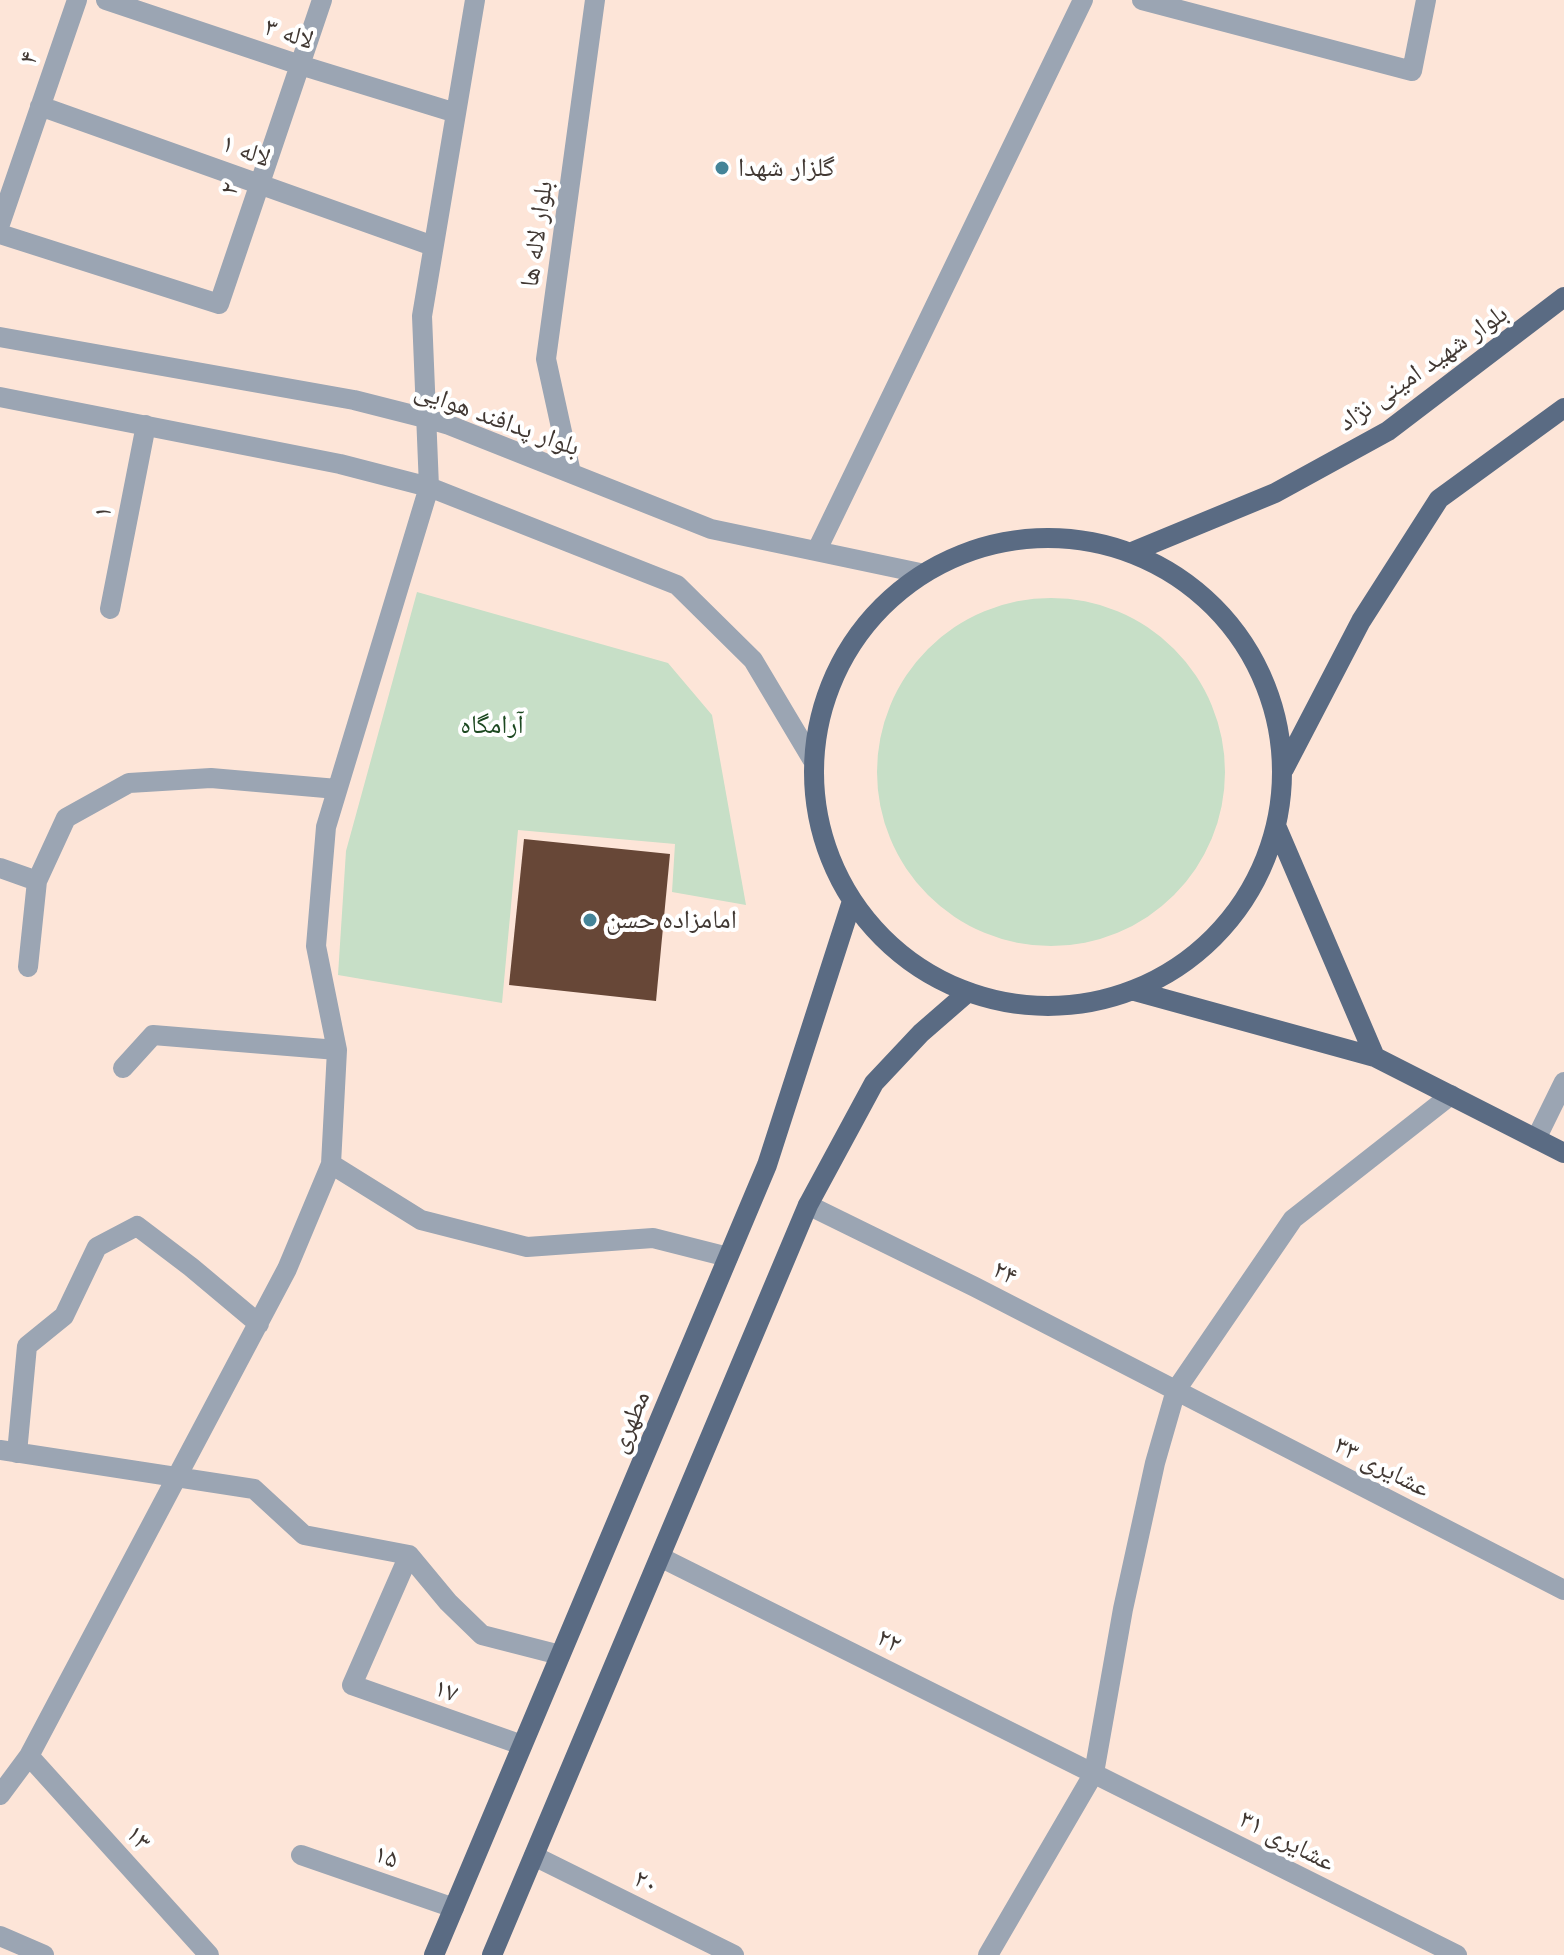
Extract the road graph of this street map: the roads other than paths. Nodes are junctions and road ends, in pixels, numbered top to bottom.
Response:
1 (77, 0) edge
2 (106, 0) edge
3 (322, 0) edge
4 (475, 0) edge
5 (595, 0) edge
6 (1083, 0) edge
7 (1142, 0) edge
8 (1426, 0) edge
9 (300, 65) junction
10 (40, 106) junction
11 (456, 113) junction
12 (260, 183) junction
13 (0, 224) edge
14 (0, 234) edge
15 (433, 246) junction
16 (1564, 297) edge
17 (0, 337) edge
18 (0, 397) edge
19 (1564, 408) edge
20 (425, 418) junction
21 (146, 425) junction
22 (571, 473) junction
23 (429, 487) junction
24 (817, 550) junction
25 (1132, 552) junction
26 (920, 573) junction
27 (110, 609) dead end
28 (812, 759) junction
29 (1284, 769) junction
30 (337, 789) junction
31 (1277, 828) junction
32 (0, 868) edge
33 (37, 881) junction
34 (852, 901) junction
35 (28, 967) dead end
36 (1135, 991) junction
37 (967, 993) junction
38 (337, 1050) junction
39 (1375, 1057) junction
40 (123, 1068) dead end
41 (1564, 1082) edge
42 (1451, 1095) junction
43 (1536, 1139) junction
44 (1564, 1153) edge
45 (331, 1164) junction
46 (808, 1205) junction
47 (728, 1257) junction
48 (259, 1324) junction
49 (1176, 1390) junction
50 (8, 1451) edge
51 (177, 1478) junction
52 (409, 1555) junction
53 (660, 1557) junction
54 (1564, 1590) edge
55 (560, 1655) junction
56 (522, 1745) junction
57 (29, 1756) junction
58 (1094, 1773) junction
59 (0, 1795) edge
60 (301, 1855) dead end
61 (534, 1856) junction
62 (454, 1908) junction
63 (0, 1936) edge
64 (44, 1955) edge
65 (209, 1955) edge
66 (434, 1955) edge
67 (492, 1955) edge
68 (734, 1955) edge
69 (988, 1955) edge
70 (1457, 1955) edge

1 - 10 street, ۴
2 - 9 street, لاله ۳
3 - 9 street, ۲
4 - 11 street
5 - 22 street, بلوار لاله ها
6 - 24 street
7 - 8 street
9 - 11 street, لاله ۳
9 - 12 street, ۲
10 - 12 street, لاله ۱
10 - 13 street, ۴
11 - 15 street
12 - 14 street, ۲
12 - 15 street, لاله ۱
15 - 20 street
16 - 25 main road, بلوار شهید امینی نژاد
17 - 20 street, بلوار پدافند هوایی
18 - 21 street
19 - 29 main road
20 - 22 street, بلوار پدافند هوایی
20 - 23 street
21 - 23 street
21 - 27 street, ۱
22 - 24 street, بلوار پدافند هوایی
23 - 28 street
23 - 30 street
24 - 26 street, بلوار پدافند هوایی
25 - 26 main road
25 - 29 main road
26 - 28 main road
28 - 34 main road
29 - 31 main road
30 - 33 street
30 - 38 street
31 - 36 main road
31 - 39 main road
32 - 33 street
33 - 35 street
34 - 37 main road
34 - 47 main road, مطهری
36 - 37 main road
36 - 39 main road
37 - 46 main road
38 - 40 street
38 - 45 street
39 - 42 main road
41 - 43 street
42 - 43 main road
42 - 49 street
43 - 44 main road
45 - 47 street
45 - 48 street
46 - 49 street, ۲۴
46 - 53 main road
47 - 55 main road, مطهری
48 - 50 street
48 - 51 street
49 - 54 street, عشایری ۳۳
49 - 58 street
50 - 51 street
51 - 52 street
51 - 57 street
52 - 55 street
52 - 56 street, ۱۷
53 - 58 street, ۲۲
53 - 61 main road
55 - 56 main road, مطهری
56 - 62 main road, مطهری
57 - 59 street
57 - 65 street, ۱۳
58 - 69 street
58 - 70 street, عشایری ۳۱
60 - 62 street, ۱۵
61 - 67 main road
61 - 68 street, ۲۰
62 - 66 main road, مطهری
63 - 64 street

